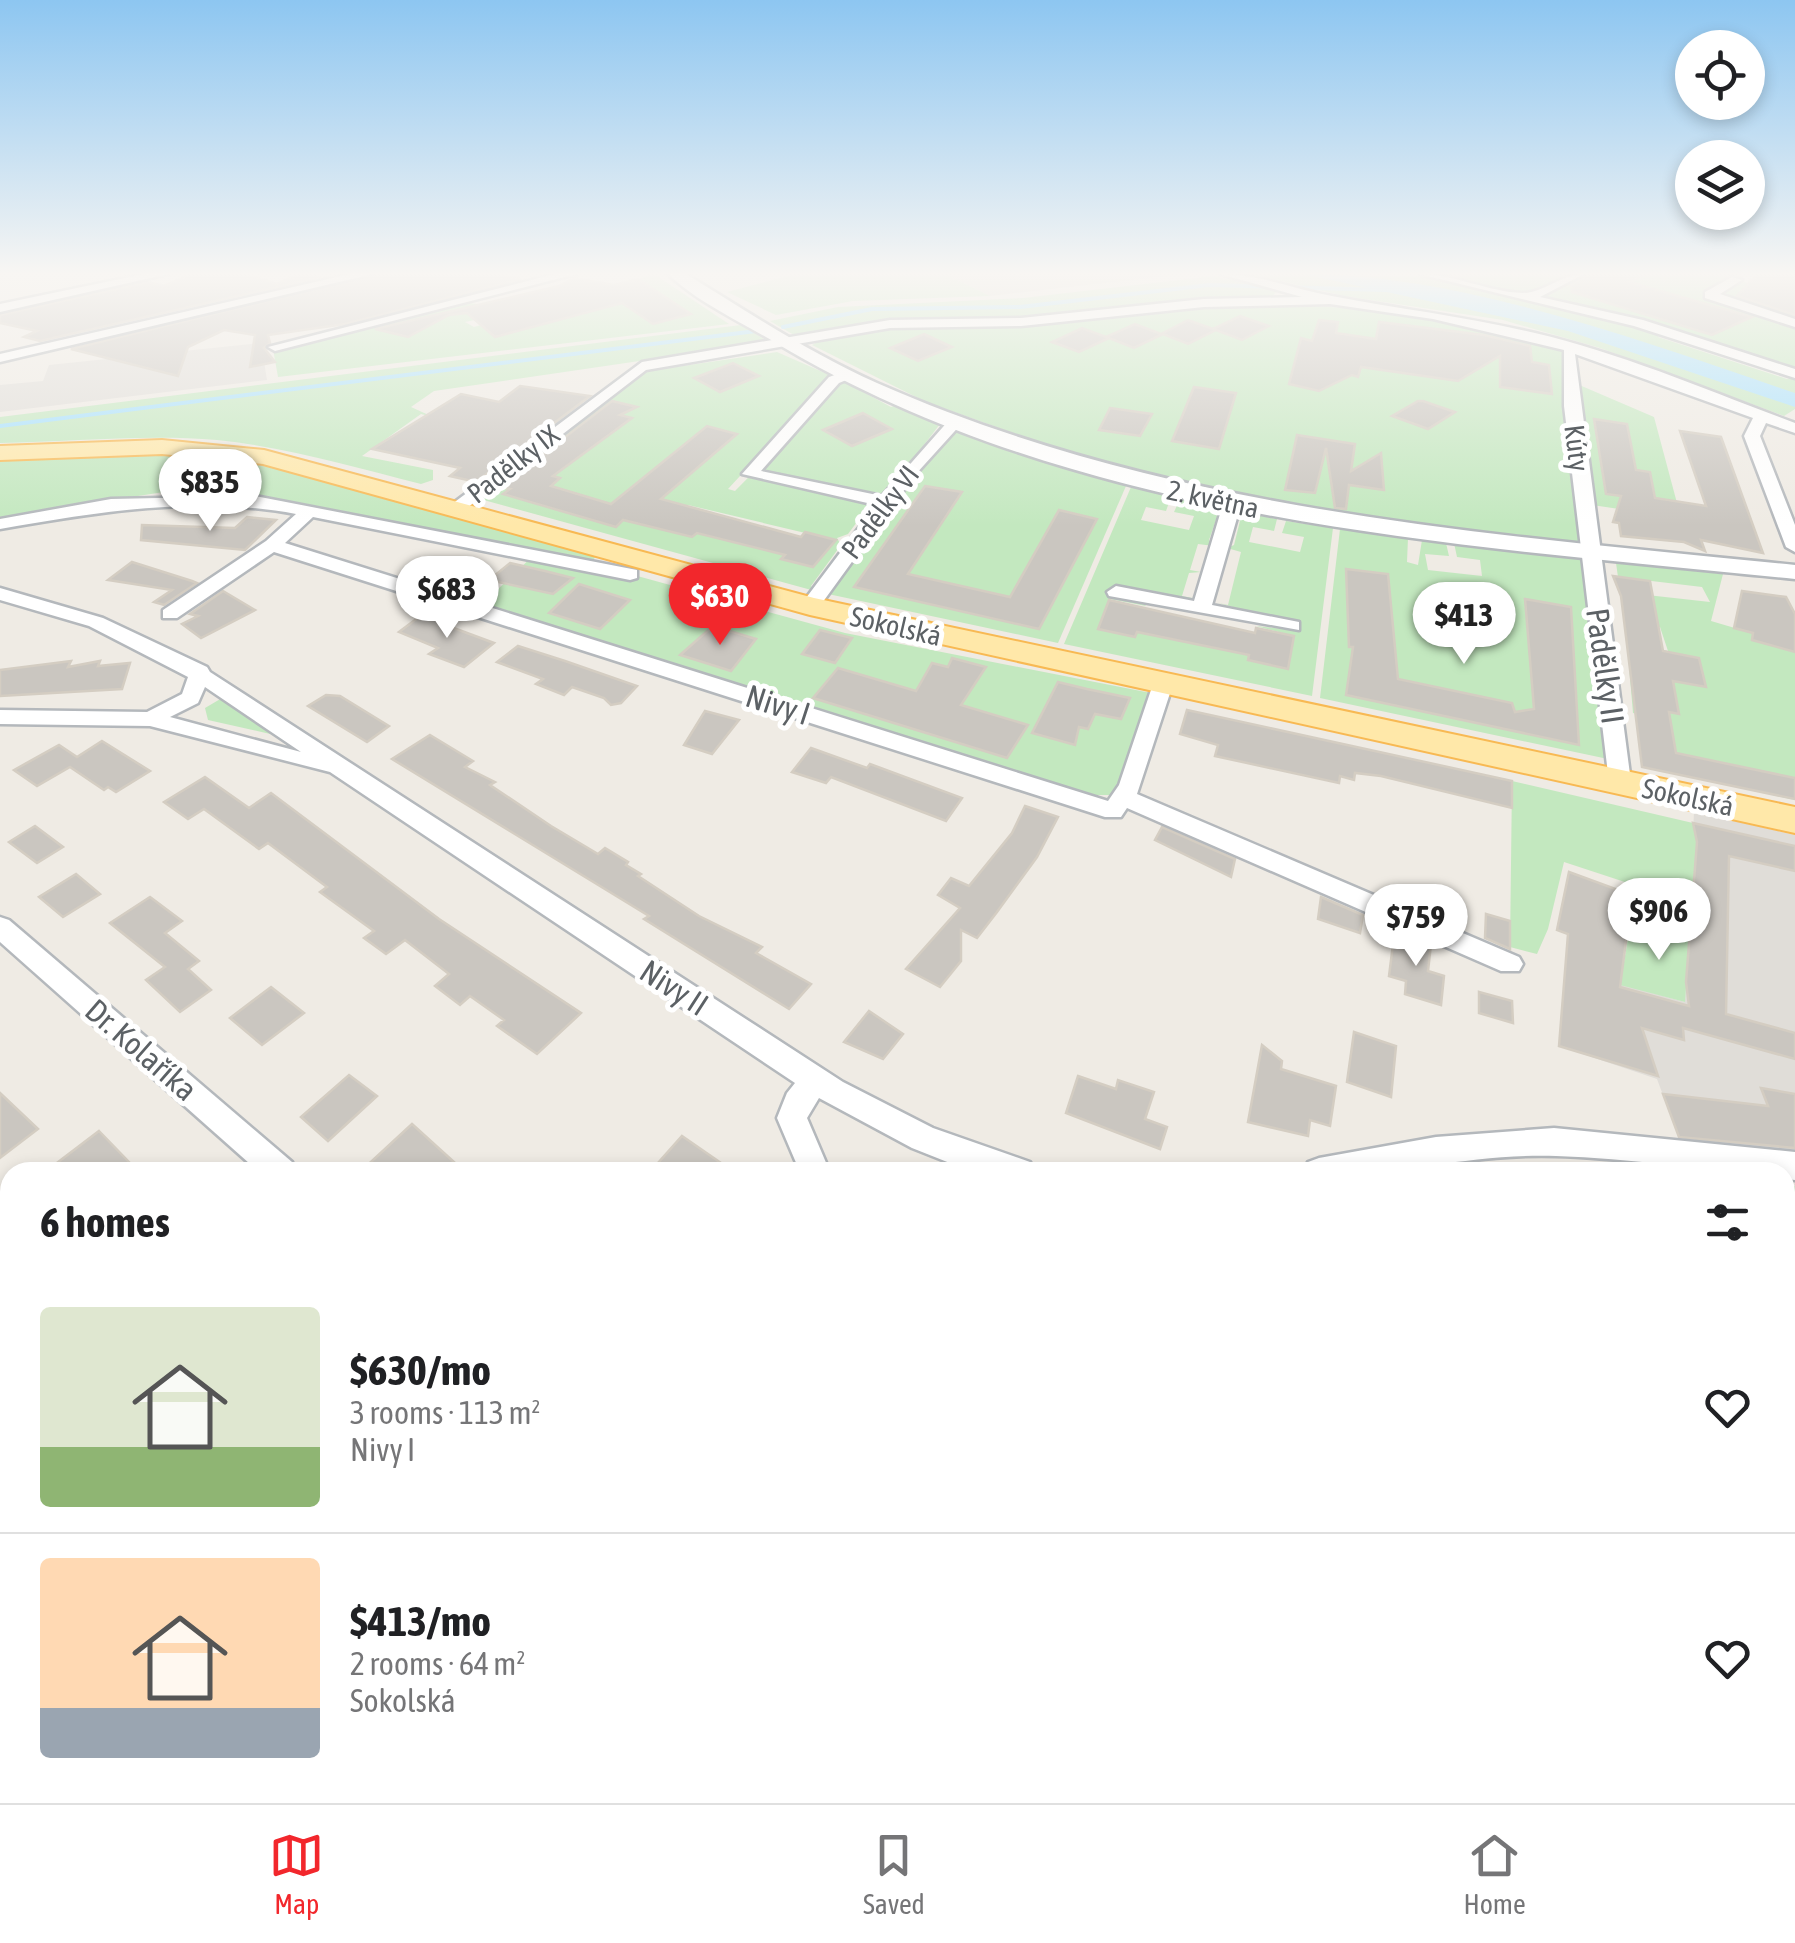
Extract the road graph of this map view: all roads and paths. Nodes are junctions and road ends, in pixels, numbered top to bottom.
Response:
1 (690, 358) edge
2 (817, 358) edge
3 (1568, 358) edge
4 (1600, 358) edge
5 (1746, 358) edge
6 (846, 374) junction
7 (1795, 374) edge
8 (1765, 417) junction
9 (955, 422) junction
10 (1795, 428) edge
11 (0, 454) edge
12 (886, 502) junction
13 (1232, 504) junction
14 (457, 507) junction
15 (310, 511) junction
16 (0, 524) edge
17 (272, 545) junction
18 (1795, 547) edge
19 (1590, 550) junction
20 (1795, 572) edge
21 (630, 574) dead end
22 (1116, 592) dead end
23 (0, 594) edge
24 (810, 606) junction
25 (1202, 608) junction
26 (170, 614) dead end
27 (1292, 626) dead end
28 (200, 671) junction
29 (1163, 684) junction
30 (0, 717) edge
31 (150, 719) junction
32 (344, 772) junction
33 (1620, 782) junction
34 (1118, 804) junction
35 (1795, 820) edge
36 (0, 927) edge
37 (1510, 964) dead end
38 (815, 1082) junction
39 (270, 1162) edge
40 (811, 1162) edge
41 (987, 1162) edge
42 (1375, 1162) edge
43 (1755, 1162) edge

1 - 14 street, Padělky IX
2 - 6 street, 2. května
3 - 19 street, Kúty
4 - 8 street
5 - 7 street
6 - 9 street, 2. května
6 - 12 street
8 - 10 street
8 - 18 street
9 - 12 street, Padělky VI
9 - 13 street, 2. května
11 - 14 main road, Sokolská
12 - 24 street, Padělky VI
13 - 19 street, 2. května
13 - 25 street
14 - 24 main road, Sokolská
15 - 16 street
15 - 17 street
15 - 21 street
17 - 26 street
17 - 34 street, Nivy I
19 - 20 street, 2. května
19 - 33 street, Padělky II
22 - 25 street
23 - 28 street, Nivy II
24 - 29 main road, Sokolská
25 - 27 street
28 - 31 street
28 - 32 street, Nivy II
29 - 33 main road, Sokolská
29 - 34 street
30 - 31 street, Nivy II
31 - 32 street, Nivy II
32 - 38 street, Nivy II
33 - 35 main road, Sokolská
34 - 37 street, Nivy I
36 - 39 street, Dr. Kolaříka
38 - 40 street
38 - 41 street, Nivy II
42 - 43 street

